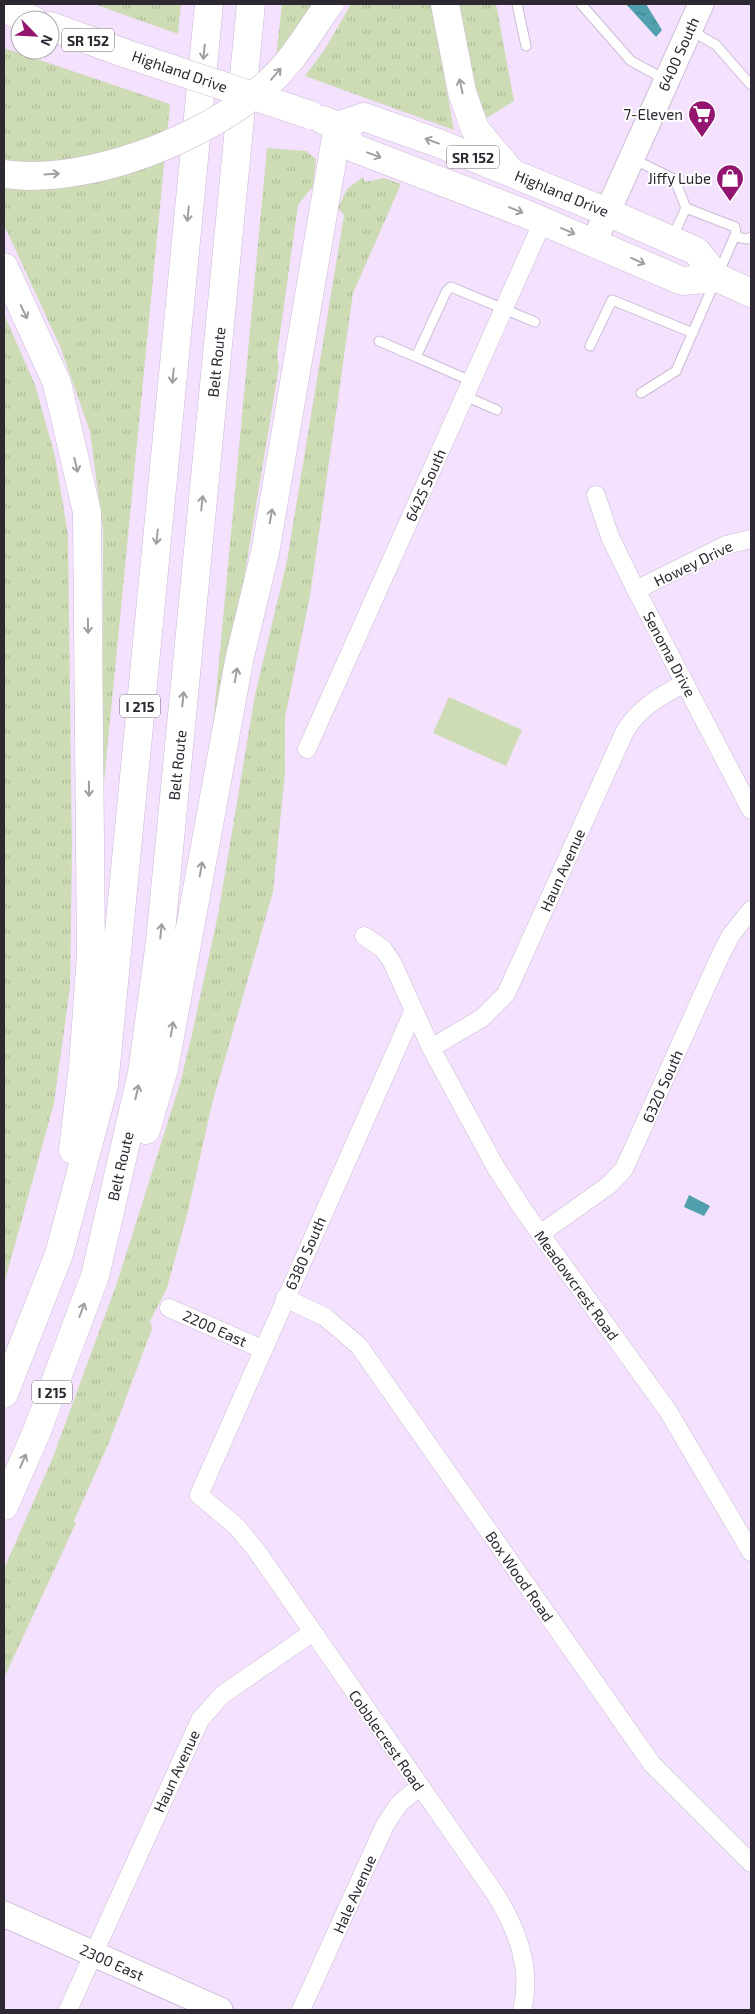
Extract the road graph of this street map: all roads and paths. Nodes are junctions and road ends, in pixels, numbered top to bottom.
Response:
1 (209, 4) edge
2 (251, 4) edge
3 (329, 4) edge
4 (445, 4) edge
5 (517, 4) edge
6 (581, 4) edge
7 (700, 4) edge
8 (689, 29) junction
9 (60, 30) edge
10 (526, 46) dead end
11 (666, 80) junction
12 (751, 85) edge
13 (338, 126) junction
14 (631, 158) junction
15 (511, 172) junction
16 (4, 174) edge
17 (686, 208) junction
18 (607, 212) junction
19 (543, 221) junction
20 (735, 237) junction
21 (751, 237) edge
22 (671, 240) junction
23 (594, 242) junction
24 (4, 267) edge
25 (718, 278) junction
26 (751, 293) edge
27 (504, 309) junction
28 (536, 322) dead end
29 (693, 333) junction
30 (379, 341) dead end
31 (590, 346) dead end
32 (416, 357) junction
33 (468, 389) junction
34 (641, 393) dead end
35 (497, 410) dead end
36 (596, 495) dead end
37 (751, 539) edge
38 (636, 590) junction
39 (685, 683) junction
40 (307, 749) dead end
41 (751, 810) edge
42 (751, 910) edge
43 (364, 936) dead end
44 (413, 1012) junction
45 (430, 1048) junction
46 (540, 1234) junction
47 (59, 1254) junction
48 (95, 1276) junction
49 (285, 1298) junction
50 (168, 1308) dead end
51 (262, 1349) junction
52 (4, 1394) edge
53 (199, 1495) joint
54 (4, 1506) edge
55 (751, 1552) edge
56 (312, 1632) junction
57 (419, 1787) junction
58 (751, 1863) edge
59 (4, 1914) edge
60 (93, 1953) junction
61 (68, 2010) edge
62 (220, 2010) edge
63 (301, 2010) edge
64 (522, 2010) edge

1 -> 47 main road, I 215
48 -> 2 main road, Belt Route / I 215
16 -> 3 main road, bridge
15 -> 4 main road
5 - 10 lane
6 - 11 lane
7 - 8 street, 6400 South
8 - 11 street, 6400 South
8 - 12 lane
9 - 13 main road, Highland Drive / SR 152, bridge
11 - 14 street, 6400 South
15 -> 13 main road, Highland Drive / SR 152
13 -> 19 main road, Highland Drive / SR 152
48 -> 13 main road
14 - 17 lane
14 - 18 street, 6400 South
15 - 18 main road, Highland Drive / SR 152
17 - 20 lane
17 - 22 lane
18 - 22 main road, Highland Drive / SR 152
18 - 23 street, 6400 South
19 -> 23 main road, Highland Drive / SR 152
19 - 27 street, 6425 South
20 - 21 lane
20 - 25 lane
22 - 25 main road, Highland Drive / SR 152
23 -> 25 main road, Highland Drive / SR 152
24 -> 47 main road
25 - 26 main road, Highland Drive / SR 152
25 - 29 lane
27 - 28 lane
27 - 32 lane
27 - 33 street, 6425 South
29 - 31 lane
29 - 34 lane
30 - 32 lane
32 - 33 lane
33 - 35 lane
33 - 40 street, 6425 South
36 - 38 street, Senoma Drive
37 - 38 street, Howey Drive
38 - 39 street, Senoma Drive
39 - 41 street, Senoma Drive
39 - 45 street, Haun Avenue
42 - 46 street, 6320 South
43 - 44 street, Meadowcrest Road
44 - 45 street, Meadowcrest Road
44 - 49 street, 6380 South
45 - 46 street, Meadowcrest Road
46 - 55 street, Meadowcrest Road
47 - 52 main road, I 215
54 -> 48 main road, Belt Route / I 215
49 - 51 street, 6380 South
49 - 58 street, Box Wood Road
50 - 51 street, 2200 East
51 - 53 street, 6380 South
53 - 56 street, Cobblecrest Road
56 - 57 street, Cobblecrest Road
56 - 60 street, Haun Avenue
57 - 63 street, Hale Avenue
57 - 64 street, Cobblecrest Road
59 - 60 street, 2300 East
60 - 61 street, Haun Avenue
60 - 62 street, 2300 East

